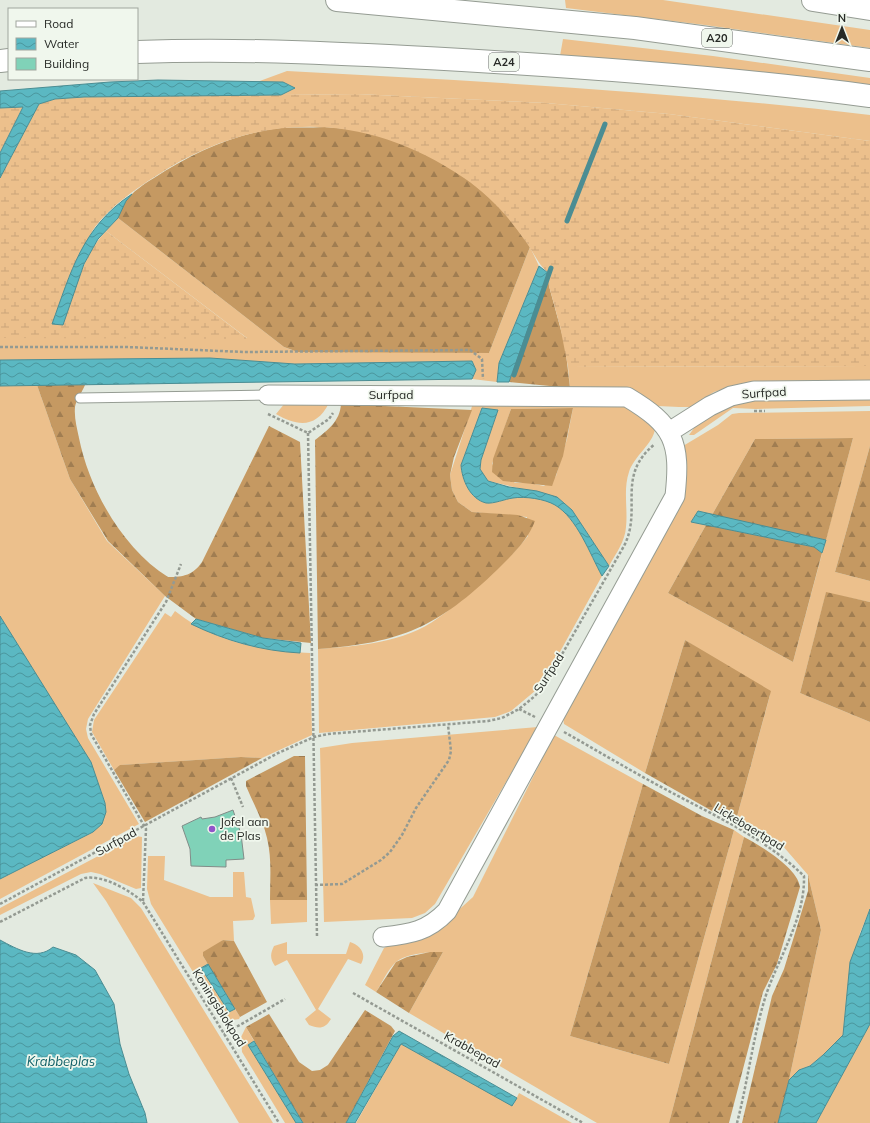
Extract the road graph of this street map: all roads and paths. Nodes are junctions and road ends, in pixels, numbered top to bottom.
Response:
1 (337, 0) edge
2 (813, 0) edge
3 (870, 9) edge
4 (138, 52) edge
5 (870, 60) edge
6 (870, 96) edge
7 (0, 347) edge
8 (870, 390) edge
9 (342, 395) junction
10 (483, 396) junction
11 (80, 398) dead end
12 (268, 404) junction
13 (767, 410) dead end
14 (751, 411) dead end
15 (669, 432) junction
16 (308, 433) junction
17 (632, 534) dead end
18 (627, 539) junction
19 (181, 564) dead end
20 (519, 709) junction
21 (551, 724) junction
22 (448, 725) junction
23 (314, 737) junction
24 (231, 778) junction
25 (243, 807) dead end
26 (144, 826) junction
27 (316, 885) junction
28 (143, 902) junction
29 (0, 904) edge
30 (0, 922) edge
31 (317, 937) dead end
32 (383, 937) dead end
33 (353, 993) dead end
34 (285, 999) dead end
35 (224, 1034) junction
36 (279, 1123) edge
37 (583, 1123) edge
38 (737, 1123) edge

1 - 5 highway, A20
2 - 3 highway
4 - 6 highway, A24
7 - 10 path
8 - 15 street, Surfpad
9 - 10 street, Surfpad
9 - 12 street, Surfpad
9 - 16 path
10 - 15 street, Surfpad
11 - 12 lane
12 - 16 path
13 - 14 path
15 - 18 path, Surfpad
15 - 21 street, Surfpad
16 - 23 path
17 - 18 path
18 - 20 path, Surfpad
19 - 26 path
20 - 21 path, Lickebaertpad
20 - 22 path, Surfpad
21 - 32 street, Surfpad
21 - 38 path, Lickebaertpad
22 - 23 path, Surfpad
22 - 27 path
23 - 24 path, Surfpad
23 - 27 path
24 - 25 path
24 - 26 path, Surfpad
26 - 28 path
26 - 29 path, Surfpad
27 - 31 path
28 - 30 path, Koningsblokpad
28 - 35 path, Koningsblokpad
33 - 37 path, Krabbepad
34 - 35 path
35 - 36 path, Koningsblokpad

